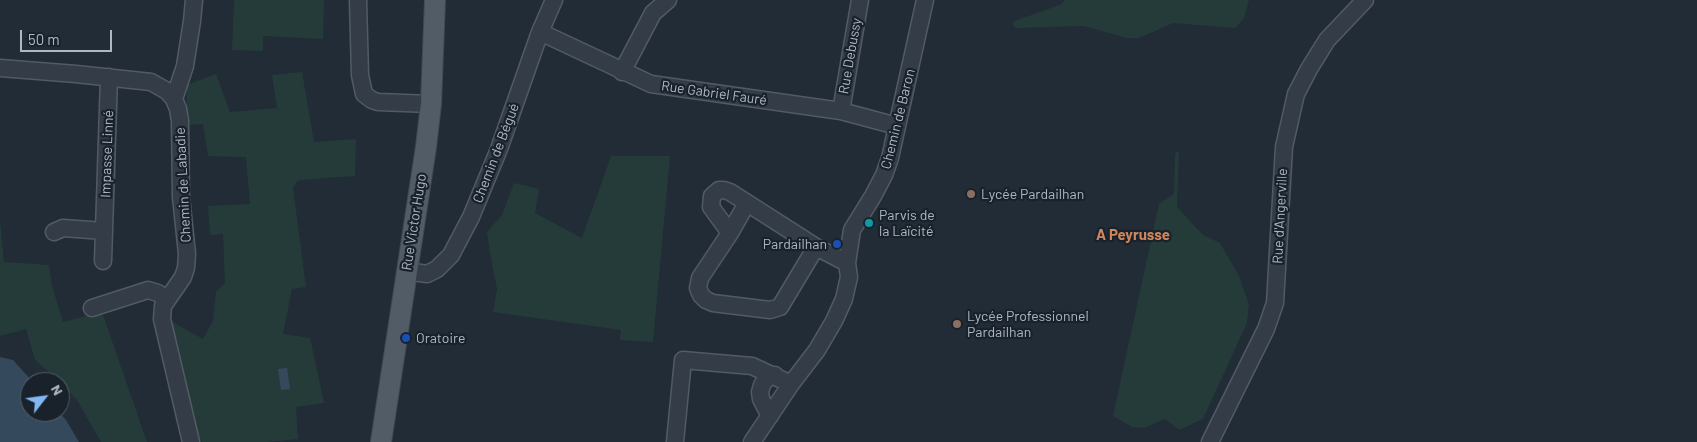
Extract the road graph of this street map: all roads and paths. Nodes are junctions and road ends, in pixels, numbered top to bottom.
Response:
1 (194, 0) edge
2 (358, 0) edge
3 (435, 0) edge
4 (554, 0) edge
5 (668, 0) edge
6 (860, 0) edge
7 (926, 0) edge
8 (1365, 0) edge
9 (540, 32) junction
10 (0, 68) edge
11 (622, 72) junction
12 (109, 77) junction
13 (174, 99) junction
14 (431, 104) junction
15 (841, 111) junction
16 (897, 126) junction
17 (747, 203) junction
18 (104, 231) junction
19 (54, 232) dead end
20 (730, 233) junction
21 (816, 247) junction
22 (103, 260) dead end
23 (847, 263) junction
24 (406, 271) junction
25 (167, 300) junction
26 (92, 308) dead end
27 (775, 375) junction
28 (791, 384) junction
29 (770, 416) junction
30 (191, 442) edge
31 (381, 442) edge
32 (675, 442) edge
33 (752, 442) edge
34 (1210, 442) edge

1 - 13 street
2 - 14 street
3 - 14 main road, Rue Victor Hugo
4 - 9 street, Chemin de Bégué
5 - 11 street
6 - 15 street, Rue Debussy
7 - 16 street, Chemin de Baron
8 - 34 street, Rue d'Angerville
9 - 11 street, Rue Gabriel Fauré
9 - 24 street, Chemin de Bégué
10 - 12 street
11 - 15 street, Rue Gabriel Fauré
12 - 13 street
12 - 18 street, Impasse Linné
13 - 25 street, Chemin de Labadie
14 - 24 main road, Rue Victor Hugo
15 - 16 street, Rue Gabriel Fauré
16 - 23 street, Chemin de Baron
17 - 20 street
17 - 20 street
17 - 21 street
18 - 19 street
18 - 22 street, Impasse Linné
20 - 21 street
21 - 23 street
23 - 28 street, Chemin de Baron
24 - 31 main road, Rue Victor Hugo
25 - 26 street
25 - 30 street, Chemin de Labadie
27 - 28 street
27 - 29 street
27 - 32 street
28 - 29 street, Chemin de Baron
29 - 33 street, Chemin de Baron

